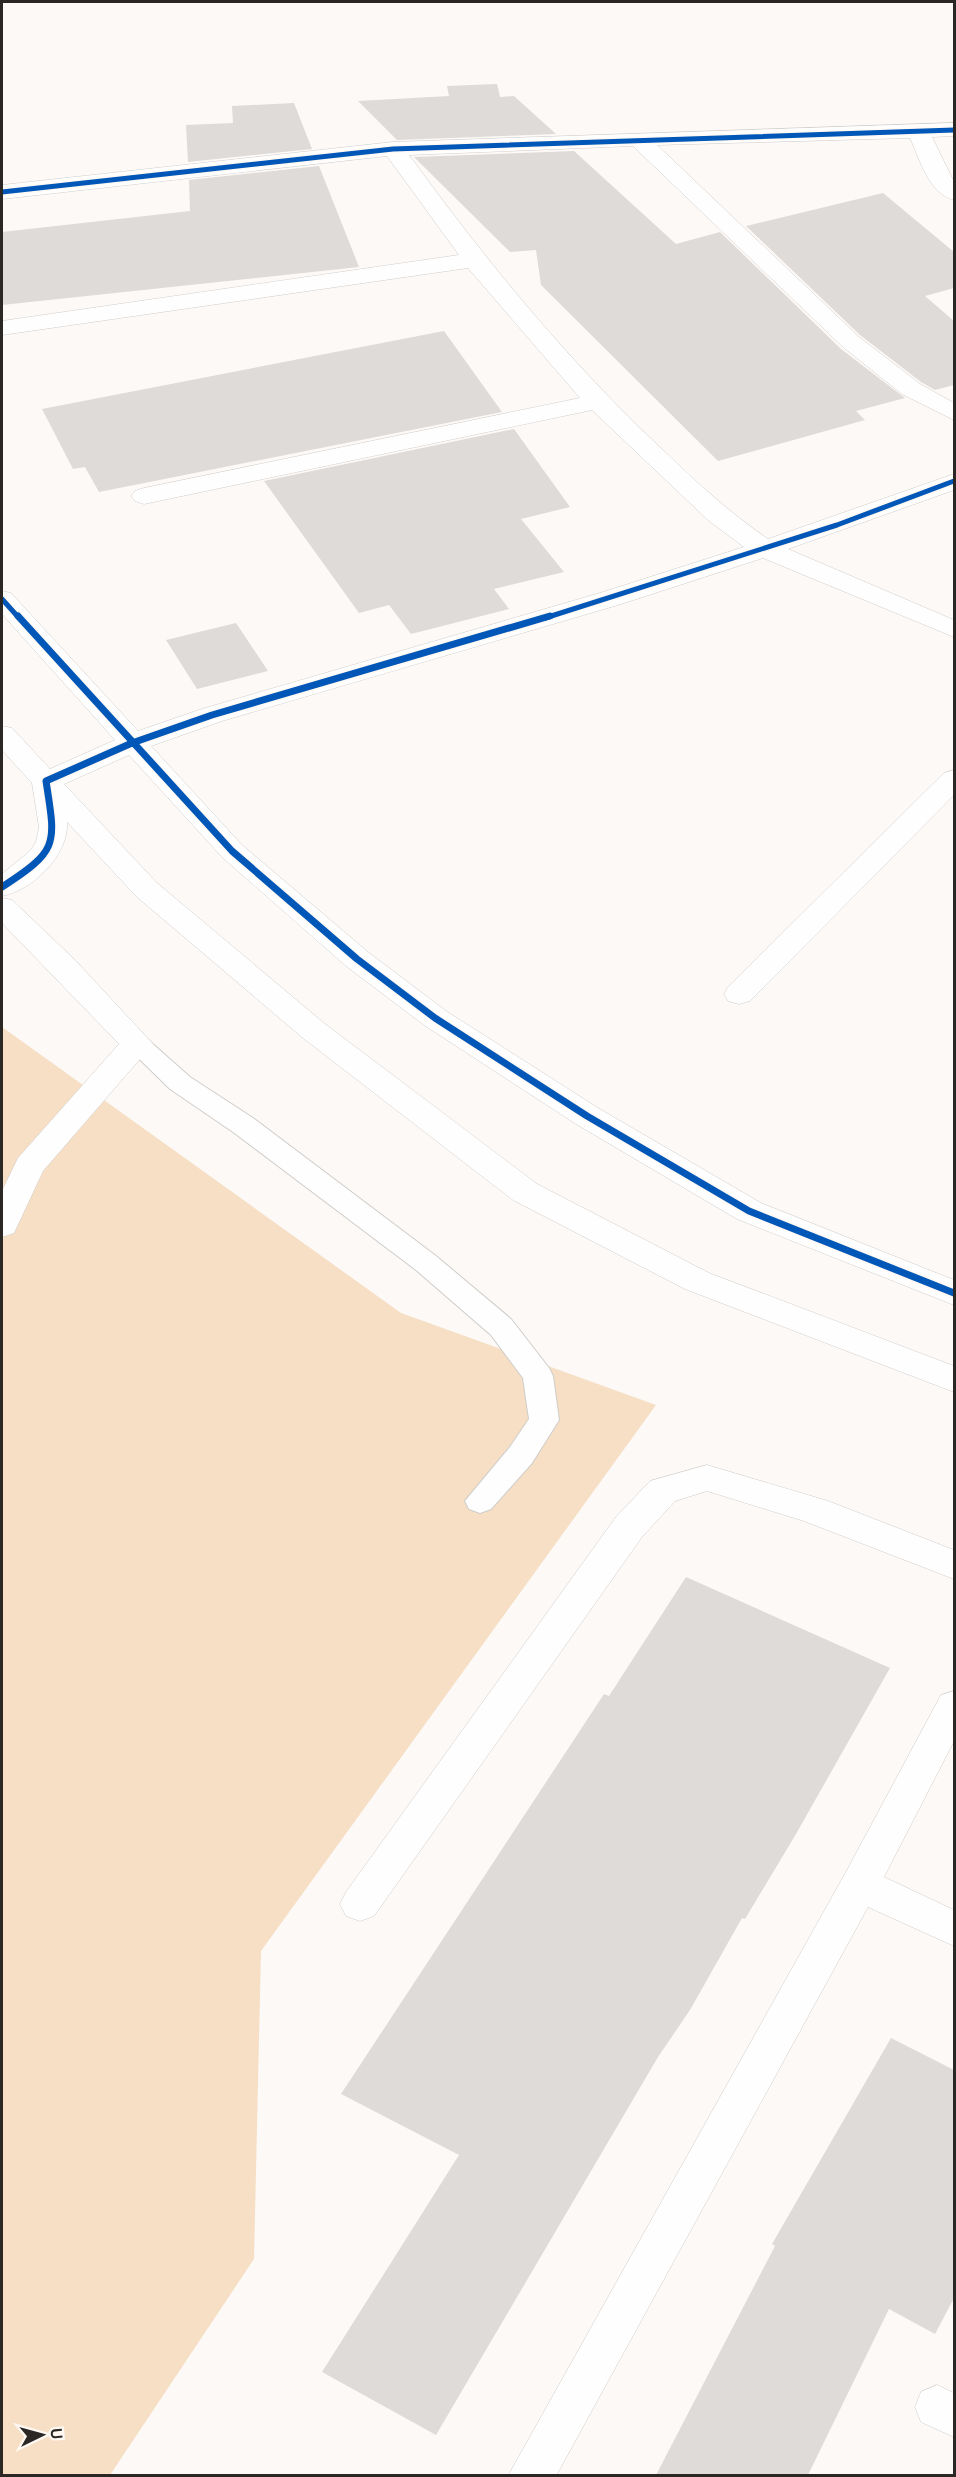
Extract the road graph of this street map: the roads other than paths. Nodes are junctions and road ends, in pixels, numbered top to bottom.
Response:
1 (954, 130) edge
2 (919, 133) junction
3 (639, 140) junction
4 (393, 149) junction
5 (2, 192) edge
6 (954, 193) edge
7 (474, 260) junction
8 (2, 328) edge
9 (597, 402) junction
10 (954, 413) edge
11 (954, 481) edge
12 (144, 496) dead end
13 (765, 549) junction
14 (2, 599) edge
15 (954, 629) edge
16 (2, 734) edge
17 (132, 743) junction
18 (954, 779) edge
19 (46, 782) junction
20 (2, 887) edge
21 (2, 907) edge
22 (739, 994) dead end
23 (137, 1044) junction
24 (2, 1225) edge
25 (954, 1293) edge
26 (954, 1379) edge
27 (480, 1501) dead end
28 (954, 1565) edge
29 (954, 1706) edge
30 (860, 1884) junction
31 (360, 1904) dead end
32 (954, 1929) edge
33 (531, 2475) edge

1 - 2 street
2 - 3 street
2 - 6 street
3 - 4 street
3 - 10 street
4 - 5 street
4 - 7 street
7 - 8 street
7 - 9 street
9 - 12 street
9 - 13 street
11 - 13 street
13 - 15 street
13 - 17 street
14 - 17 street
16 - 19 street
17 - 19 street
17 - 25 street
18 - 22 street
19 - 20 street
19 - 26 street
21 - 23 street
23 - 24 street
23 - 27 lane
28 - 31 street
29 - 30 street
30 - 32 street
30 - 33 street

